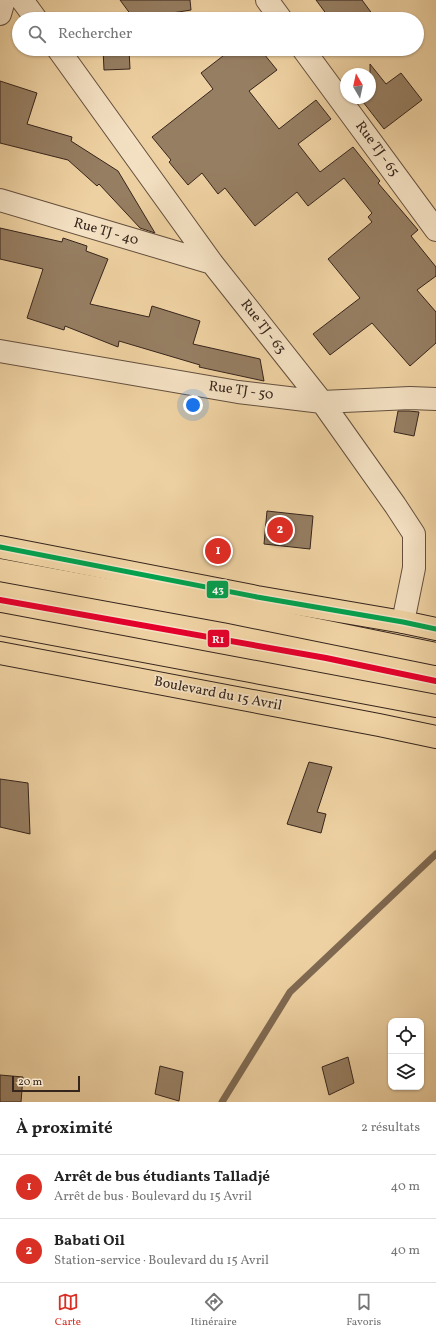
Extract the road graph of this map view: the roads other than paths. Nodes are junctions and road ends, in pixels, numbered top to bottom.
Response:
1 (4, 0) edge
2 (22, 0) edge
3 (267, 0) edge
4 (31, 12) edge
5 (276, 12) edge
6 (0, 14) edge
7 (63, 56) edge
8 (308, 56) edge
9 (0, 200) edge
10 (436, 230) edge
11 (212, 263) junction
12 (0, 351) edge
13 (436, 399) edge
14 (322, 402) junction
15 (0, 547) edge
16 (0, 570) edge
17 (403, 622) junction
18 (0, 624) edge
19 (436, 629) edge
20 (0, 653) edge
21 (436, 654) edge
22 (436, 706) edge
23 (436, 737) edge

1 - 6 street
2 - 4 street
3 - 5 street
7 - 11 street, Rue TJ - 63
8 - 10 street, Rue TJ - 65
9 - 11 street, Rue TJ - 40
11 - 14 street, Rue TJ - 63
12 - 14 street, Rue TJ - 50
13 - 14 street, Rue TJ - 50
14 - 17 street, Rue TJ - 63
15 - 17 main road
16 - 21 main road
17 - 19 main road
18 - 22 main road, Boulevard du 15 Avril
20 - 23 main road, Boulevard du 15 Avril

